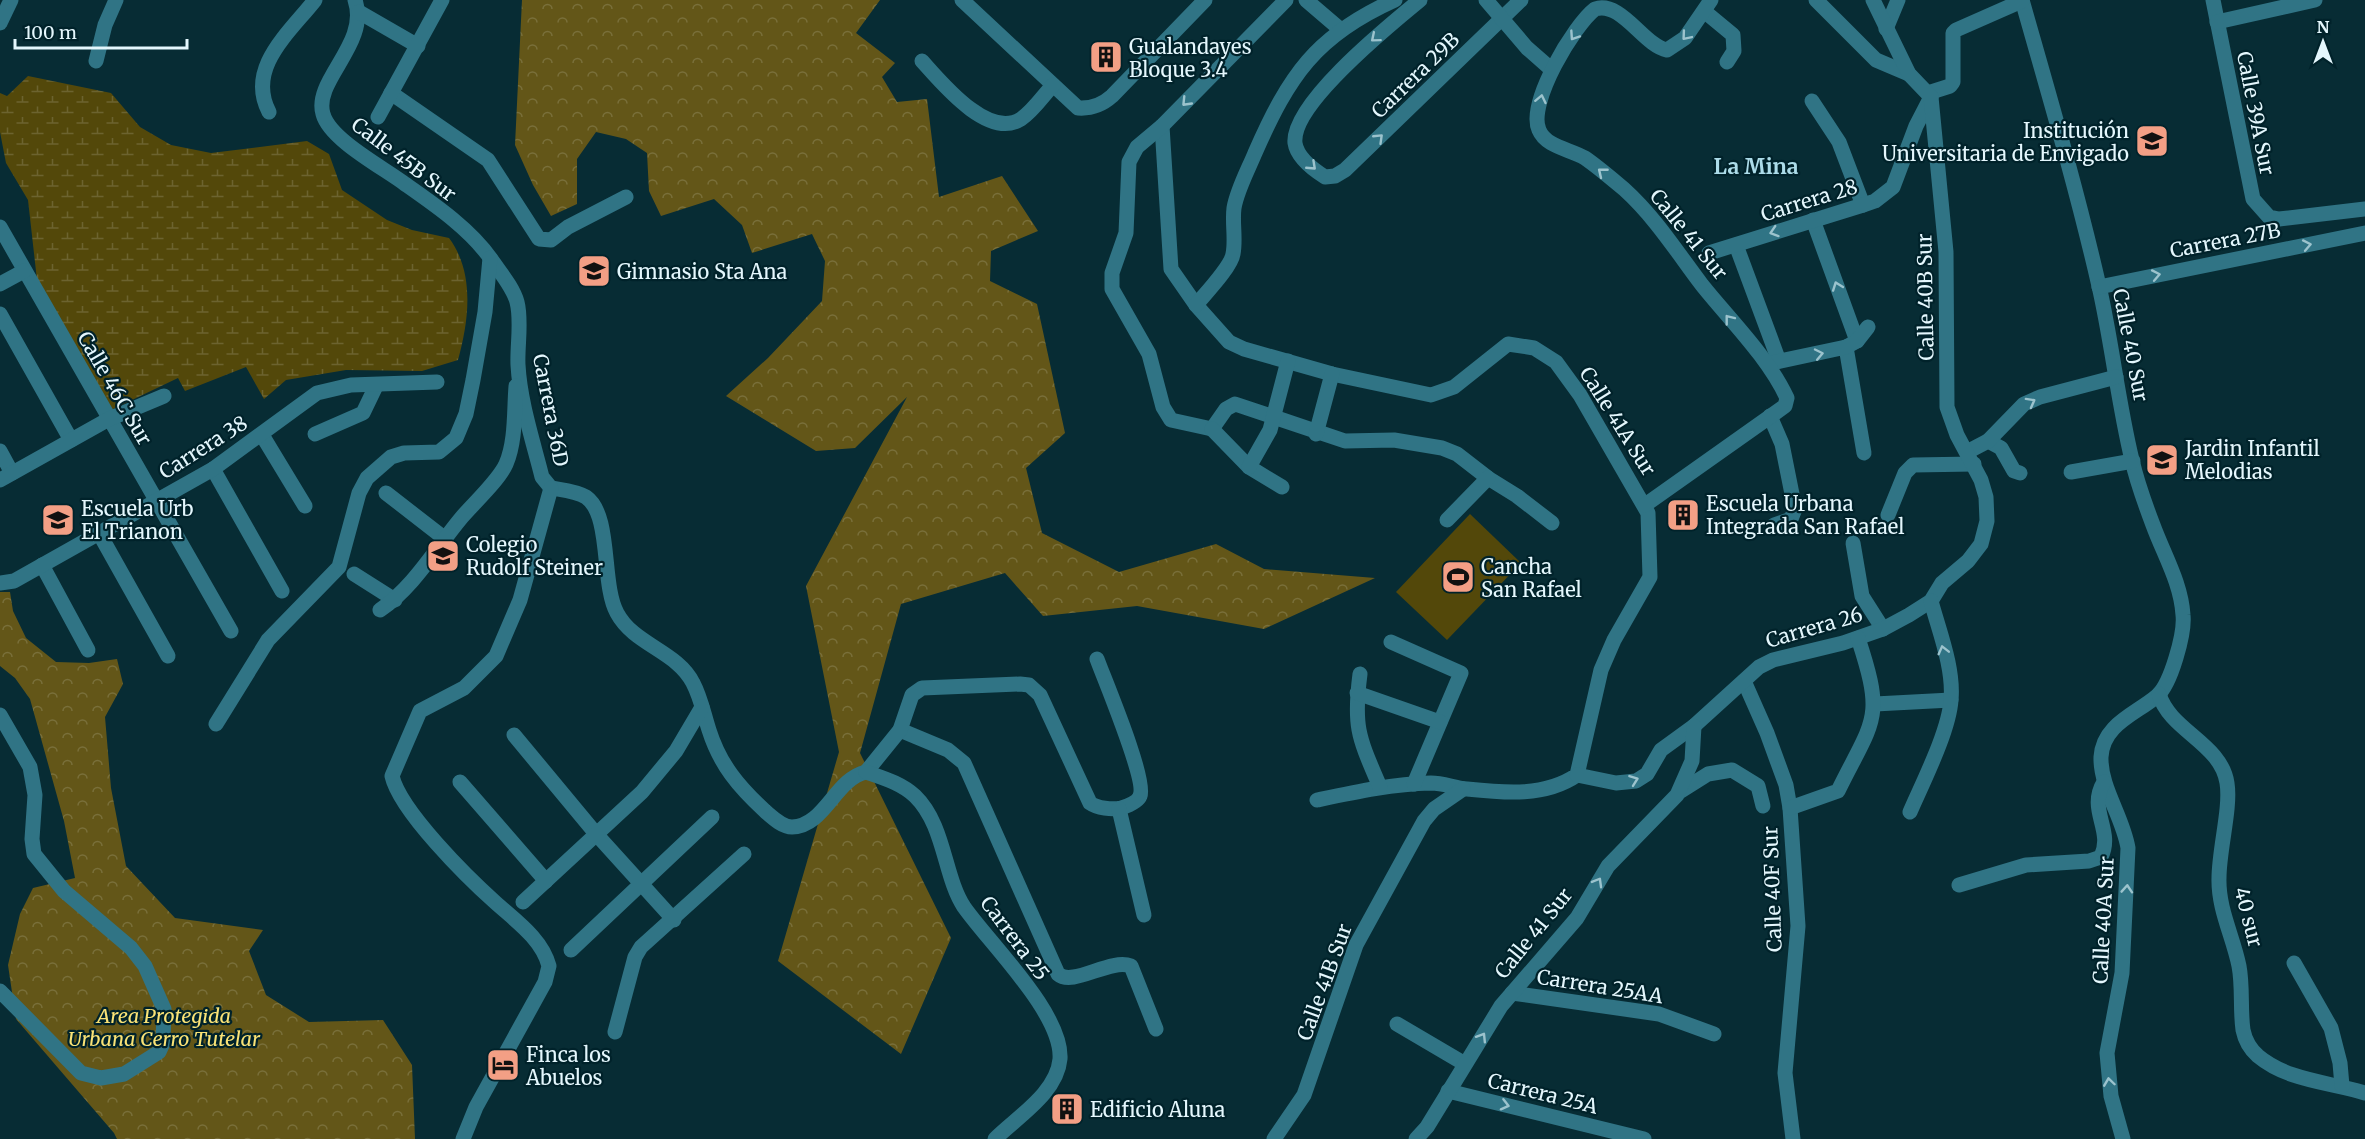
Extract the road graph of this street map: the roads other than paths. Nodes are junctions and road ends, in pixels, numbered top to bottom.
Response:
1 (11, 0) edge
2 (116, 0) edge
3 (315, 0) edge
4 (442, 0) edge
5 (962, 0) edge
6 (1205, 0) edge
7 (1286, 0) edge
8 (1306, 0) edge
9 (1395, 0) edge
10 (1420, 0) edge
11 (1486, 0) edge
12 (1521, 0) edge
13 (1816, 0) edge
14 (1873, 0) edge
15 (1898, 0) edge
16 (2213, 0) edge
17 (2315, 0) edge
18 (2022, 1) edge
19 (357, 6) edge
20 (1708, 6) edge
21 (1502, 21) junction
22 (2217, 22) junction
23 (0, 23) edge
24 (1886, 29) junction
25 (1341, 30) junction
26 (418, 46) junction
27 (96, 61) dead end
28 (922, 61) dead end
29 (1727, 62) dead end
30 (1551, 69) junction
31 (1909, 74) junction
32 (1053, 85) junction
33 (391, 93) junction
34 (1930, 95) junction
35 (1812, 101) dead end
36 (268, 112) dead end
37 (378, 117) dead end
38 (1162, 126) junction
39 (626, 197) dead end
40 (1863, 205) junction
41 (2362, 209) edge
42 (1813, 220) junction
43 (0, 227) edge
44 (2362, 233) edge
45 (1736, 245) junction
46 (1709, 254) dead end
47 (490, 258) junction
48 (24, 271) junction
49 (0, 284) edge
50 (2099, 287) junction
51 (517, 302) joint
52 (1196, 305) junction
53 (0, 314) edge
54 (1868, 327) dead end
55 (1852, 344) junction
56 (1288, 362) junction
57 (1772, 363) junction
58 (518, 368) junction
59 (1332, 374) junction
60 (2116, 377) junction
61 (436, 382) dead end
62 (376, 386) junction
63 (1454, 387) junction
64 (164, 396) dead end
65 (1453, 404) dead end
66 (1272, 415) junction
67 (1770, 416) junction
68 (109, 419) junction
69 (1212, 429) junction
70 (315, 434) dead end
71 (1316, 434) junction
72 (262, 435) junction
73 (71, 440) junction
74 (1988, 441) junction
75 (0, 450) edge
76 (1864, 453) dead end
77 (1971, 458) junction
78 (2133, 461) junction
79 (1249, 467) junction
80 (213, 469) junction
81 (2071, 472) dead end
82 (2020, 473) dead end
83 (6, 476) edge
84 (1488, 478) junction
85 (1282, 487) dead end
86 (550, 488) junction
87 (386, 493) dead end
88 (156, 501) junction
89 (1645, 505) junction
90 (305, 506) dead end
91 (1888, 515) dead end
92 (1447, 520) dead end
93 (1987, 521) joint
94 (1552, 523) dead end
95 (1774, 525) dead end
96 (99, 533) junction
97 (444, 538) junction
98 (1853, 543) dead end
99 (42, 565) junction
100 (354, 574) dead end
101 (0, 583) edge
102 (282, 591) dead end
103 (394, 600) junction
104 (1931, 600) junction
105 (380, 610) dead end
106 (1883, 629) junction
107 (231, 631) dead end
108 (1858, 638) junction
109 (1391, 642) dead end
110 (88, 650) dead end
111 (168, 656) dead end
112 (1097, 659) dead end
113 (1360, 674) dead end
114 (1744, 681) junction
115 (1357, 693) junction
116 (2159, 694) junction
117 (1952, 700) junction
118 (1875, 704) junction
119 (702, 707) junction
120 (0, 715) edge
121 (1440, 722) junction
122 (216, 724) dead end
123 (1694, 726) junction
124 (900, 730) junction
125 (513, 735) dead end
126 (866, 772) junction
127 (1577, 775) junction
128 (460, 782) dead end
129 (2104, 782) junction
130 (1414, 784) junction
131 (1380, 787) junction
132 (1463, 789) junction
133 (1677, 795) junction
134 (1317, 800) dead end
135 (1763, 806) dead end
136 (1790, 808) junction
137 (1119, 809) junction
138 (1910, 812) dead end
139 (712, 818) dead end
140 (597, 835) junction
141 (744, 854) dead end
142 (546, 881) junction
143 (643, 884) junction
144 (1959, 885) dead end
145 (523, 902) dead end
146 (1144, 915) dead end
147 (674, 920) junction
148 (571, 950) dead end
149 (2294, 963) dead end
150 (0, 992) edge
151 (1512, 993) junction
152 (1397, 1024) dead end
153 (1156, 1029) dead end
154 (615, 1032) dead end
155 (1714, 1034) dead end
156 (1465, 1064) junction
157 (2342, 1086) junction
158 (1448, 1091) junction
159 (2365, 1093) edge
160 (1586, 1132) edge
161 (463, 1139) edge
162 (995, 1139) edge
163 (1274, 1139) edge
164 (1416, 1139) edge
165 (1644, 1139) edge
166 (1793, 1139) edge
167 (2123, 1139) edge

1 - 23 street
2 - 27 street
3 - 36 street
4 - 26 street
5 - 32 street
6 - 32 street
7 -> 38 street
8 - 25 street
9 - 25 street
10 -> 21 street, Carrera 29B
11 - 21 street
12 - 21 street, Carrera 29B
13 - 31 street
14 - 24 street
15 - 24 street
16 - 22 street, Calle 39A Sur
17 - 22 street
18 - 34 street
18 - 50 street, Calle 40 Sur
19 - 26 street
19 - 47 street, Calle 45B Sur
20 - 29 street
20 -> 30 street
21 - 30 street
22 - 41 street, Calle 39A Sur
24 - 31 street
25 - 52 street
26 - 33 street
28 - 32 street
57 -> 30 street, Calle 41 Sur
31 - 34 street
33 - 37 street
33 - 39 street
34 - 40 street, Carrera 28
34 - 77 street, Calle 40B Sur
35 - 40 street
38 - 52 street, Calle 41A Sur
38 - 69 street
40 - 42 street, Carrera 28
41 - 44 street, Carrera 27B
42 -> 45 street, Carrera 28
55 -> 42 street
43 - 48 street, Calle 46C Sur
50 -> 44 street, Carrera 27B
45 - 46 street, Carrera 28
45 - 57 street
47 - 51 street, Calle 45B Sur
47 - 122 street
48 - 49 street
48 - 68 street, Calle 46C Sur
50 - 60 street, Calle 40 Sur
51 - 58 street, Carrera 36D
52 - 56 street, Calle 41A Sur
53 - 73 street
54 - 55 street
57 -> 55 street
55 - 76 street
56 - 59 street, Calle 41A Sur
56 - 66 street
57 - 67 street, Calle 41 Sur
58 - 86 street, Carrera 36D
58 - 97 street
59 - 63 street, Calle 41A Sur
59 - 71 street
74 -> 60 street
60 - 78 street, Calle 40 Sur
61 - 62 street, Carrera 38
62 - 70 street
62 - 72 street, Carrera 38
63 - 65 street
63 - 89 street, Calle 41A Sur
64 - 68 street
66 - 69 street
66 - 71 street
66 - 79 street
67 - 89 street
67 - 95 street
68 - 73 street
68 - 88 street, Calle 46C Sur
69 - 79 street
71 - 84 street
72 - 80 street, Carrera 38
72 - 90 street
73 - 83 street
74 - 77 street
74 - 82 street
75 - 83 street
77 - 91 street
77 - 93 street, Calle 40B Sur
78 - 81 street
78 - 116 street, Calle 40 Sur
79 - 85 street
80 - 88 street, Carrera 38
80 - 102 street
84 - 92 street
84 - 94 street
86 - 119 street, Carrera 36D
86 - 161 street
87 - 97 street
88 - 96 street, Carrera 38
88 - 107 street, Calle 46C Sur
89 - 127 street, Calle 41A Sur
93 - 104 street, Carrera 26
96 - 99 street, Carrera 38
96 - 111 street
97 - 103 street
98 - 106 street
99 - 101 street, Carrera 38
99 - 110 street
100 - 103 street
103 - 105 street
104 - 106 street, Carrera 26
117 -> 104 street
106 - 108 street, Carrera 26
108 - 114 street, Carrera 26
108 - 118 street
109 - 121 street
112 - 137 street
113 - 115 street
114 - 123 street, Carrera 26
114 - 136 street, Calle 40F Sur
115 - 121 street
115 - 131 street
116 - 129 street, Calle 40A Sur
116 - 157 street, 40 sur
117 - 118 street
117 - 138 street
118 - 136 street
119 - 126 street, Carrera 36D
119 - 140 street
120 - 150 street
121 - 130 street
127 -> 123 street, Carrera 26
123 - 133 street, Calle 41 Sur
124 - 126 street
124 - 137 street
124 - 153 street
125 - 140 street
126 - 162 street, Carrera 25
127 - 132 street
128 - 142 street
129 - 144 street
167 -> 129 street, Calle 40A Sur
130 - 131 street
130 - 132 street
131 - 134 street
132 - 163 street, Calle 41B Sur
133 - 135 street
151 -> 133 street, Calle 41 Sur
136 - 166 street, Calle 40F Sur
137 - 146 street
139 - 143 street
140 - 142 street
140 - 143 street
141 - 147 street
142 - 145 street
143 - 147 street
143 - 148 street
147 - 154 street
149 - 157 street
151 - 155 street, Carrera 25AA
156 -> 151 street, Calle 41 Sur
152 - 156 street, Carrera 25A
156 - 158 street, Calle 41 Sur
157 - 159 street, 40 sur
158 -> 160 street, Carrera 25A
158 - 164 street, Calle 41 Sur
160 - 165 street, Carrera 25A

